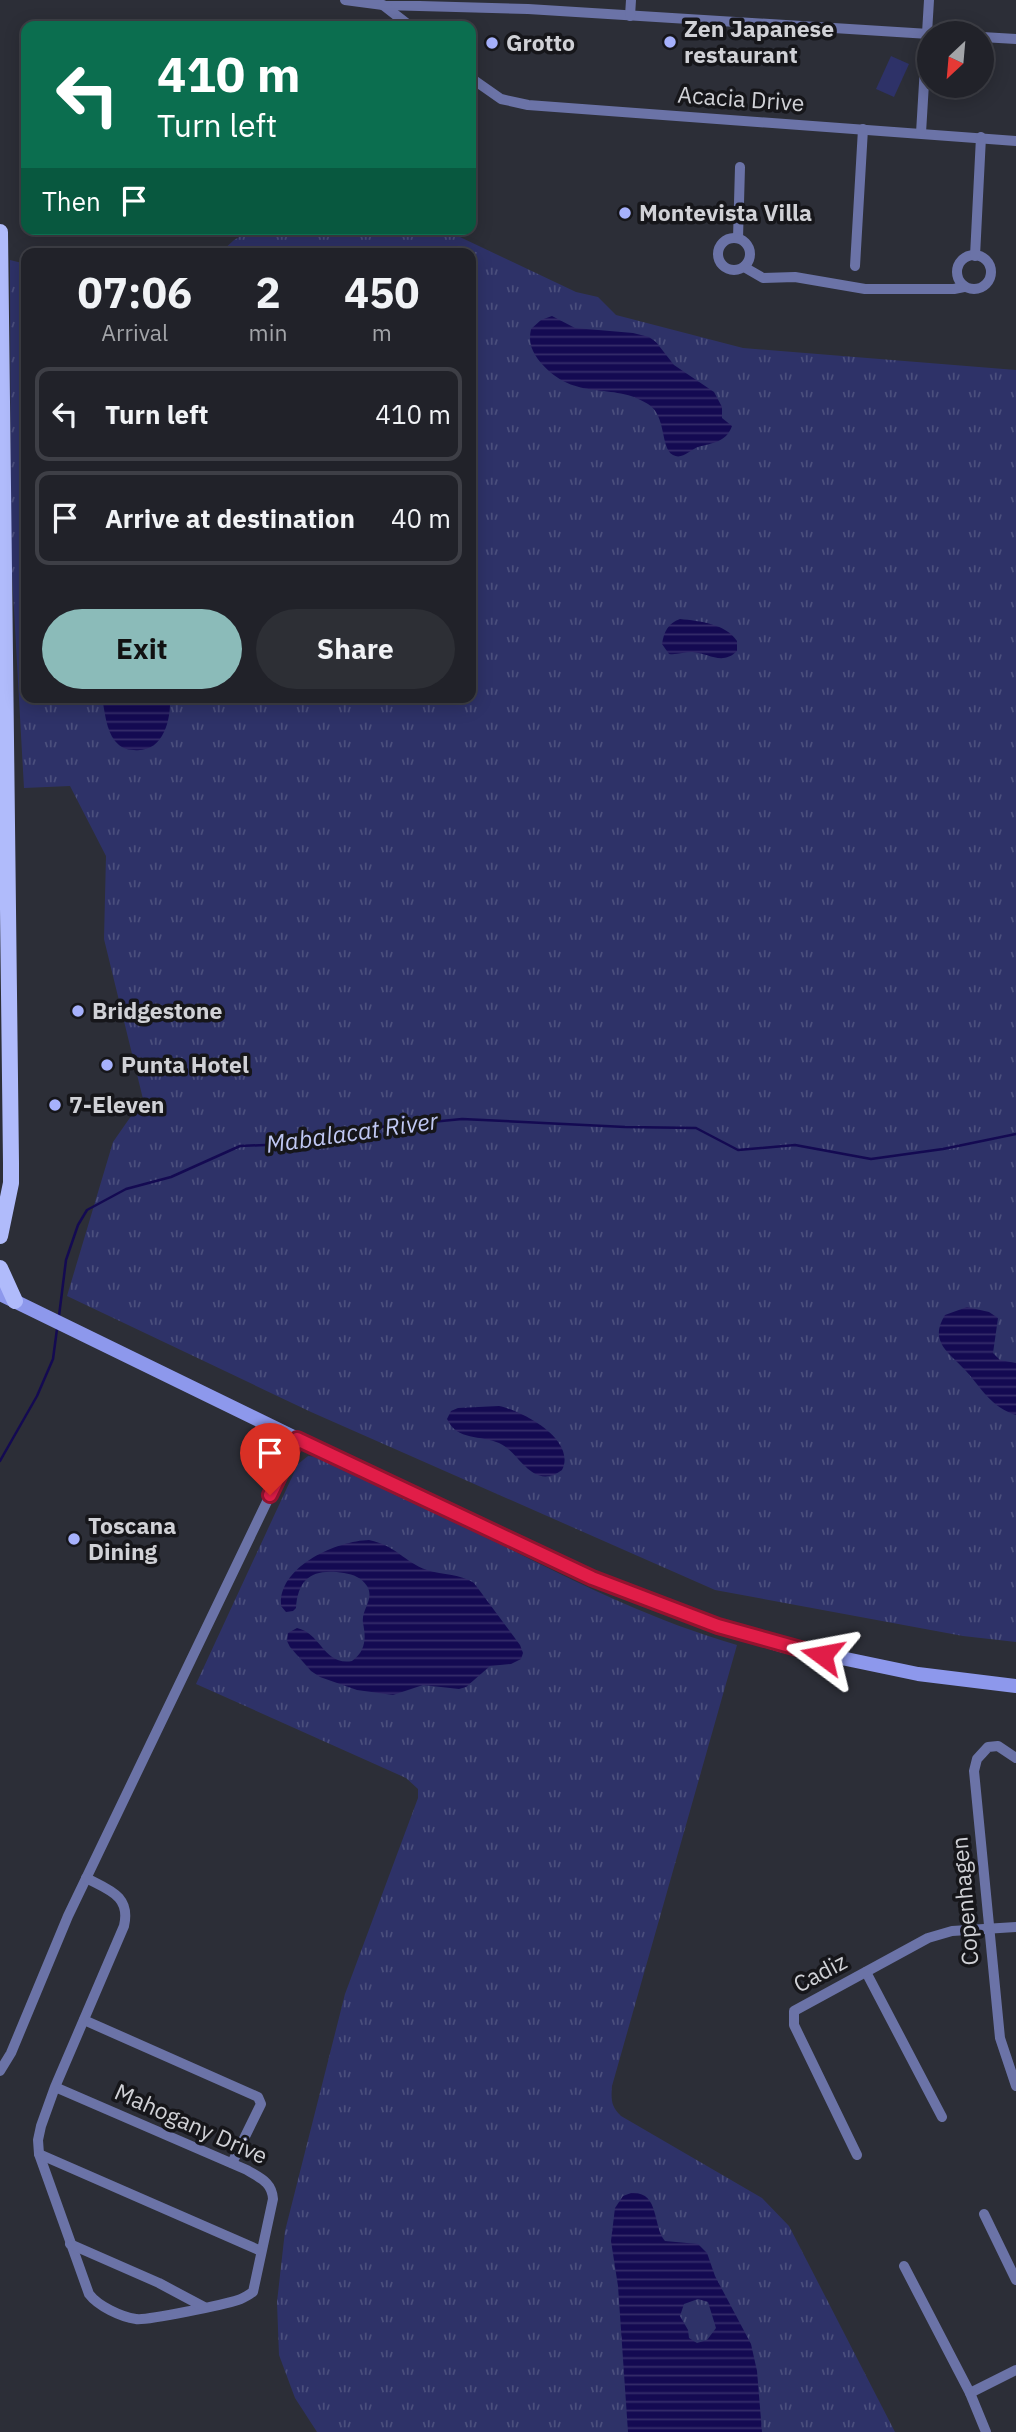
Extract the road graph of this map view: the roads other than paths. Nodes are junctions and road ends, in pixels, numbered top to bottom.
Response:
1 (345, 0) edge
2 (631, 0) edge
3 (929, 0) edge
4 (383, 5) junction
5 (630, 16) junction
6 (404, 21) edge
7 (928, 21) edge
8 (917, 32) edge
9 (994, 38) edge
10 (1016, 39) edge
11 (476, 82) edge
12 (923, 98) edge
13 (863, 129) junction
14 (921, 133) junction
15 (981, 137) junction
16 (1016, 141) edge
17 (740, 167) dead end
18 (0, 232) edge
19 (738, 238) junction
20 (975, 256) junction
21 (855, 266) dead end
22 (744, 267) junction
23 (964, 286) junction
24 (3, 655) edge
25 (0, 1236) edge
26 (0, 1268) edge
27 (5, 1300) edge
28 (297, 1439) junction
29 (1016, 1686) edge
30 (1016, 1758) edge
31 (86, 1878) junction
32 (1016, 1927) edge
33 (988, 1929) junction
34 (866, 1972) junction
35 (84, 2020) junction
36 (0, 2071) edge
37 (1016, 2085) edge
38 (55, 2087) junction
39 (942, 2117) dead end
40 (39, 2154) junction
41 (857, 2155) dead end
42 (232, 2163) junction
43 (984, 2214) dead end
44 (71, 2244) junction
45 (261, 2251) junction
46 (904, 2266) dead end
47 (1016, 2280) edge
48 (204, 2307) junction
49 (1016, 2370) edge
50 (970, 2393) junction
51 (986, 2432) edge

1 - 4 street
2 - 5 street
3 - 7 street
4 - 5 street
4 - 6 street
5 - 8 street
9 - 10 street
11 - 13 street, Acacia Drive
12 - 14 street
13 - 14 street, Acacia Drive
13 - 21 street
14 - 15 street, Acacia Drive
15 - 16 street, Acacia Drive
15 - 20 street
17 - 19 street
18 - 24 main road
19 - 22 street
19 - 22 street
20 - 23 street
20 - 23 street
22 - 23 street
24 - 25 main road
26 - 27 main road
27 - 28 main road
28 - 29 main road
28 - 31 street
30 - 33 street, Copenhagen
31 - 35 street
31 - 36 street
32 - 33 street, Cadiz
33 - 34 street, Cadiz
33 - 37 street, Copenhagen
34 - 39 street
34 - 41 street, Cadiz
35 - 38 street
35 - 42 street
38 - 40 street, Mahogany Drive
38 - 42 street, Mahogany Drive
40 - 44 street, Mahogany Drive
40 - 45 street
42 - 45 street, Mahogany Drive
43 - 47 street
44 - 48 street
44 - 48 street, Mahogany Drive
45 - 48 street, Mahogany Drive
46 - 50 street
49 - 50 street
50 - 51 street

